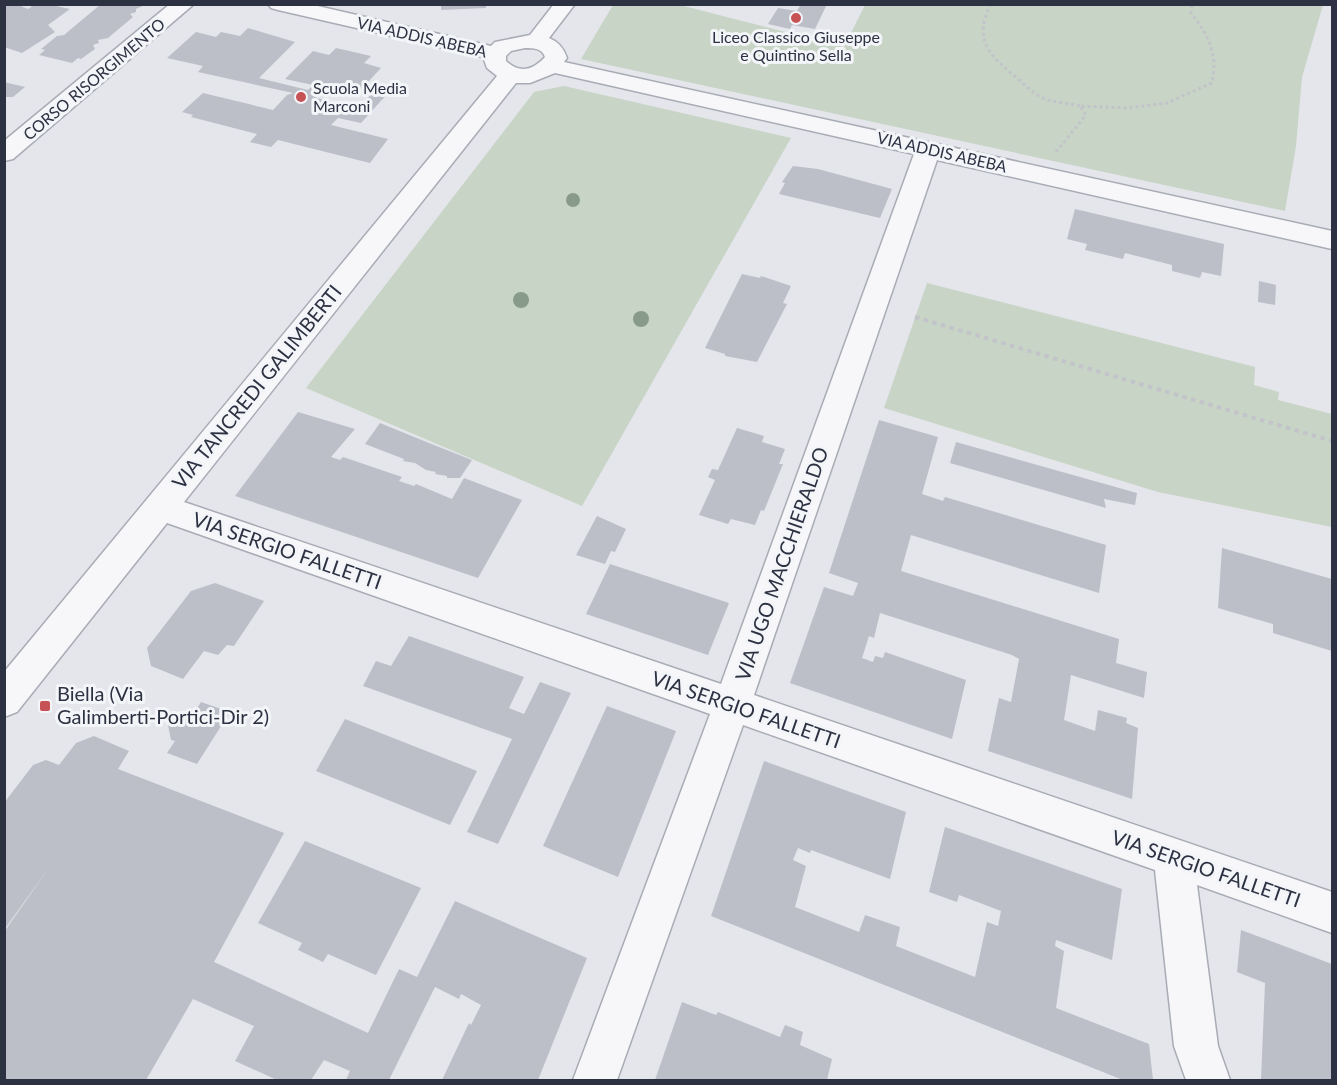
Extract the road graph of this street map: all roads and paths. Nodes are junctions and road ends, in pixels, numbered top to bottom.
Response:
1 (184, 4) edge
2 (278, 4) edge
3 (565, 4) edge
4 (991, 4) edge
5 (1192, 4) edge
6 (536, 41) junction
7 (502, 64) junction
8 (552, 66) junction
9 (1080, 106) junction
10 (928, 149) junction
11 (4, 154) edge
12 (1038, 174) junction
13 (1332, 240) edge
14 (915, 316) dead end
15 (1332, 441) edge
16 (160, 507) junction
17 (4, 700) edge
18 (732, 705) junction
19 (1173, 857) junction
20 (1332, 912) edge
21 (595, 1080) edge
22 (1208, 1080) edge

1 - 11 street, CORSO RISORGIMENTO
2 - 7 street, VIA ADDIS ABEBA
3 - 6 street
4 - 9 path
5 - 9 path
6 - 7 street
6 - 8 street
7 - 8 street, VIA ADDIS ABEBA
7 - 16 street, VIA TANCREDI GALIMBERTI
8 - 10 street, VIA ADDIS ABEBA
9 - 12 path
10 - 12 street, VIA ADDIS ABEBA
10 - 18 street, VIA UGO MACCHIERALDO
12 - 13 street, VIA ADDIS ABEBA
14 - 15 path
16 - 17 street, VIA TANCREDI GALIMBERTI
16 - 18 street, VIA SERGIO FALLETTI
18 - 19 street, VIA SERGIO FALLETTI
18 - 21 street, VIA UGO MACCHIERALDO
19 - 20 street, VIA SERGIO FALLETTI
19 - 22 street

